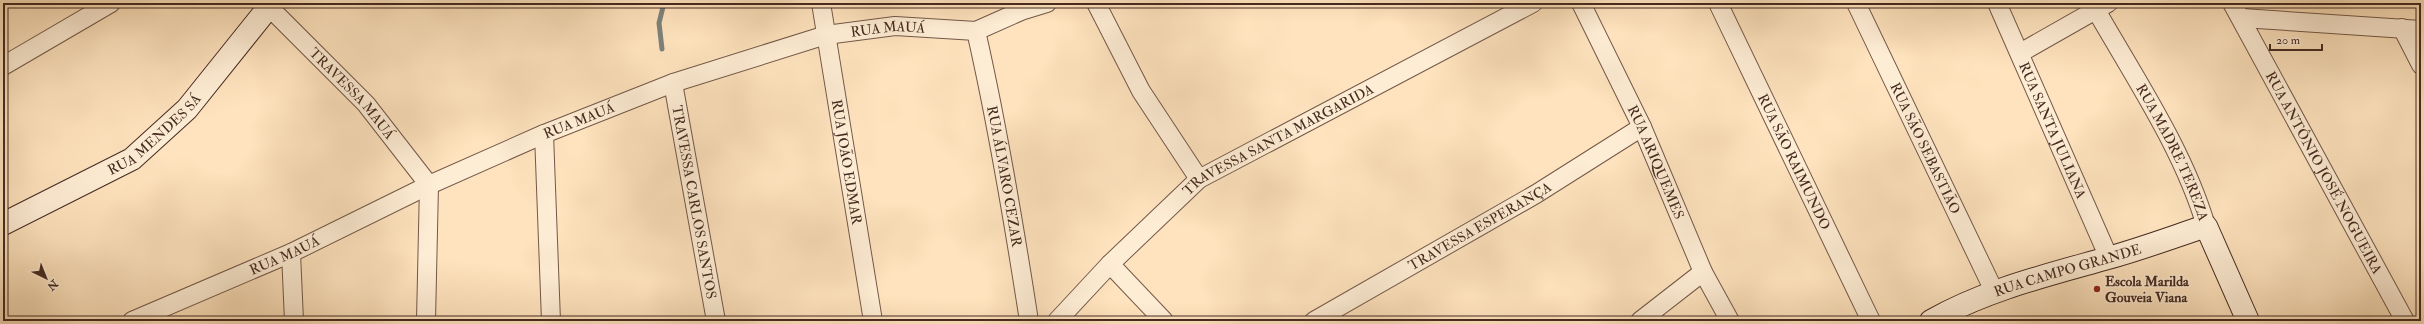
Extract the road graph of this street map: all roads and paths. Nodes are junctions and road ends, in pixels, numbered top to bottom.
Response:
1 (111, 3) edge
2 (821, 3) edge
3 (1047, 3) edge
4 (1096, 3) edge
5 (1533, 3) edge
6 (1581, 3) edge
7 (1718, 3) edge
8 (1856, 3) edge
9 (1996, 3) edge
10 (2232, 3) edge
11 (271, 5) edge
12 (2102, 7) edge
13 (2242, 18) junction
14 (2402, 28) junction
15 (2421, 30) edge
16 (976, 31) junction
17 (826, 35) junction
18 (2020, 52) junction
19 (2421, 65) edge
20 (3, 66) edge
21 (672, 83) junction
22 (1642, 127) junction
23 (544, 134) junction
24 (1199, 179) junction
25 (429, 184) junction
26 (3, 224) edge
27 (2206, 226) junction
28 (291, 253) junction
29 (2109, 258) junction
30 (1110, 264) junction
31 (1703, 272) junction
32 (1995, 293) junction
33 (159, 316) edge
34 (132, 321) edge
35 (294, 321) edge
36 (426, 321) edge
37 (551, 321) edge
38 (716, 321) edge
39 (873, 321) edge
40 (1029, 321) edge
41 (1056, 321) edge
42 (1164, 321) edge
43 (1314, 321) edge
44 (1640, 321) edge
45 (1730, 321) edge
46 (1871, 321) edge
47 (1931, 321) edge
48 (2248, 321) edge
49 (2405, 321) edge

1 - 20 street
2 - 17 street, RUA JOÃO EDMAR
3 - 16 street, RUA MAUÁ
4 - 24 street
5 - 24 street, TRAVESSA SANTA MARGARIDA
6 - 22 street, RUA ARIQUEMES
7 - 46 street, RUA SÃO RAIMUNDO
8 - 32 street, RUA SÃO SEBASTIÃO
9 - 18 street, RUA SANTA JULIANA
10 - 13 street, RUA ANTÔNIO JOSÉ NOGUEIRA
11 - 25 street, TRAVESSA MAUÁ
11 - 26 street, RUA MENDES SÁ
12 - 18 street
12 - 27 street, RUA MADRE TEREZA
13 - 14 street
13 - 49 street, RUA ANTÔNIO JOSÉ NOGUEIRA
14 - 15 street
14 - 19 street
16 - 17 street, RUA MAUÁ
16 - 40 street, RUA ÁLVARO CEZAR
17 - 21 street, RUA MAUÁ
17 - 39 street, RUA JOÃO EDMAR
18 - 29 street, RUA SANTA JULIANA
21 - 23 street, RUA MAUÁ
21 - 38 street, TRAVESSA CARLOS SANTOS
22 - 31 street, RUA ARIQUEMES
22 - 43 street, TRAVESSA ESPERANÇA
23 - 25 street, RUA MAUÁ
23 - 37 street
24 - 30 street, TRAVESSA SANTA MARGARIDA
25 - 28 street, RUA MAUÁ
25 - 36 street
27 - 29 street, RUA CAMPO GRANDE
27 - 48 street, RUA MADRE TEREZA
28 - 33 street, RUA MAUÁ
28 - 35 street
29 - 32 street, RUA CAMPO GRANDE
30 - 41 street, TRAVESSA SANTA MARGARIDA
30 - 42 street
31 - 44 street
31 - 45 street, RUA ARIQUEMES
32 - 47 street, RUA CAMPO GRANDE
33 - 34 street, RUA MAUÁ

